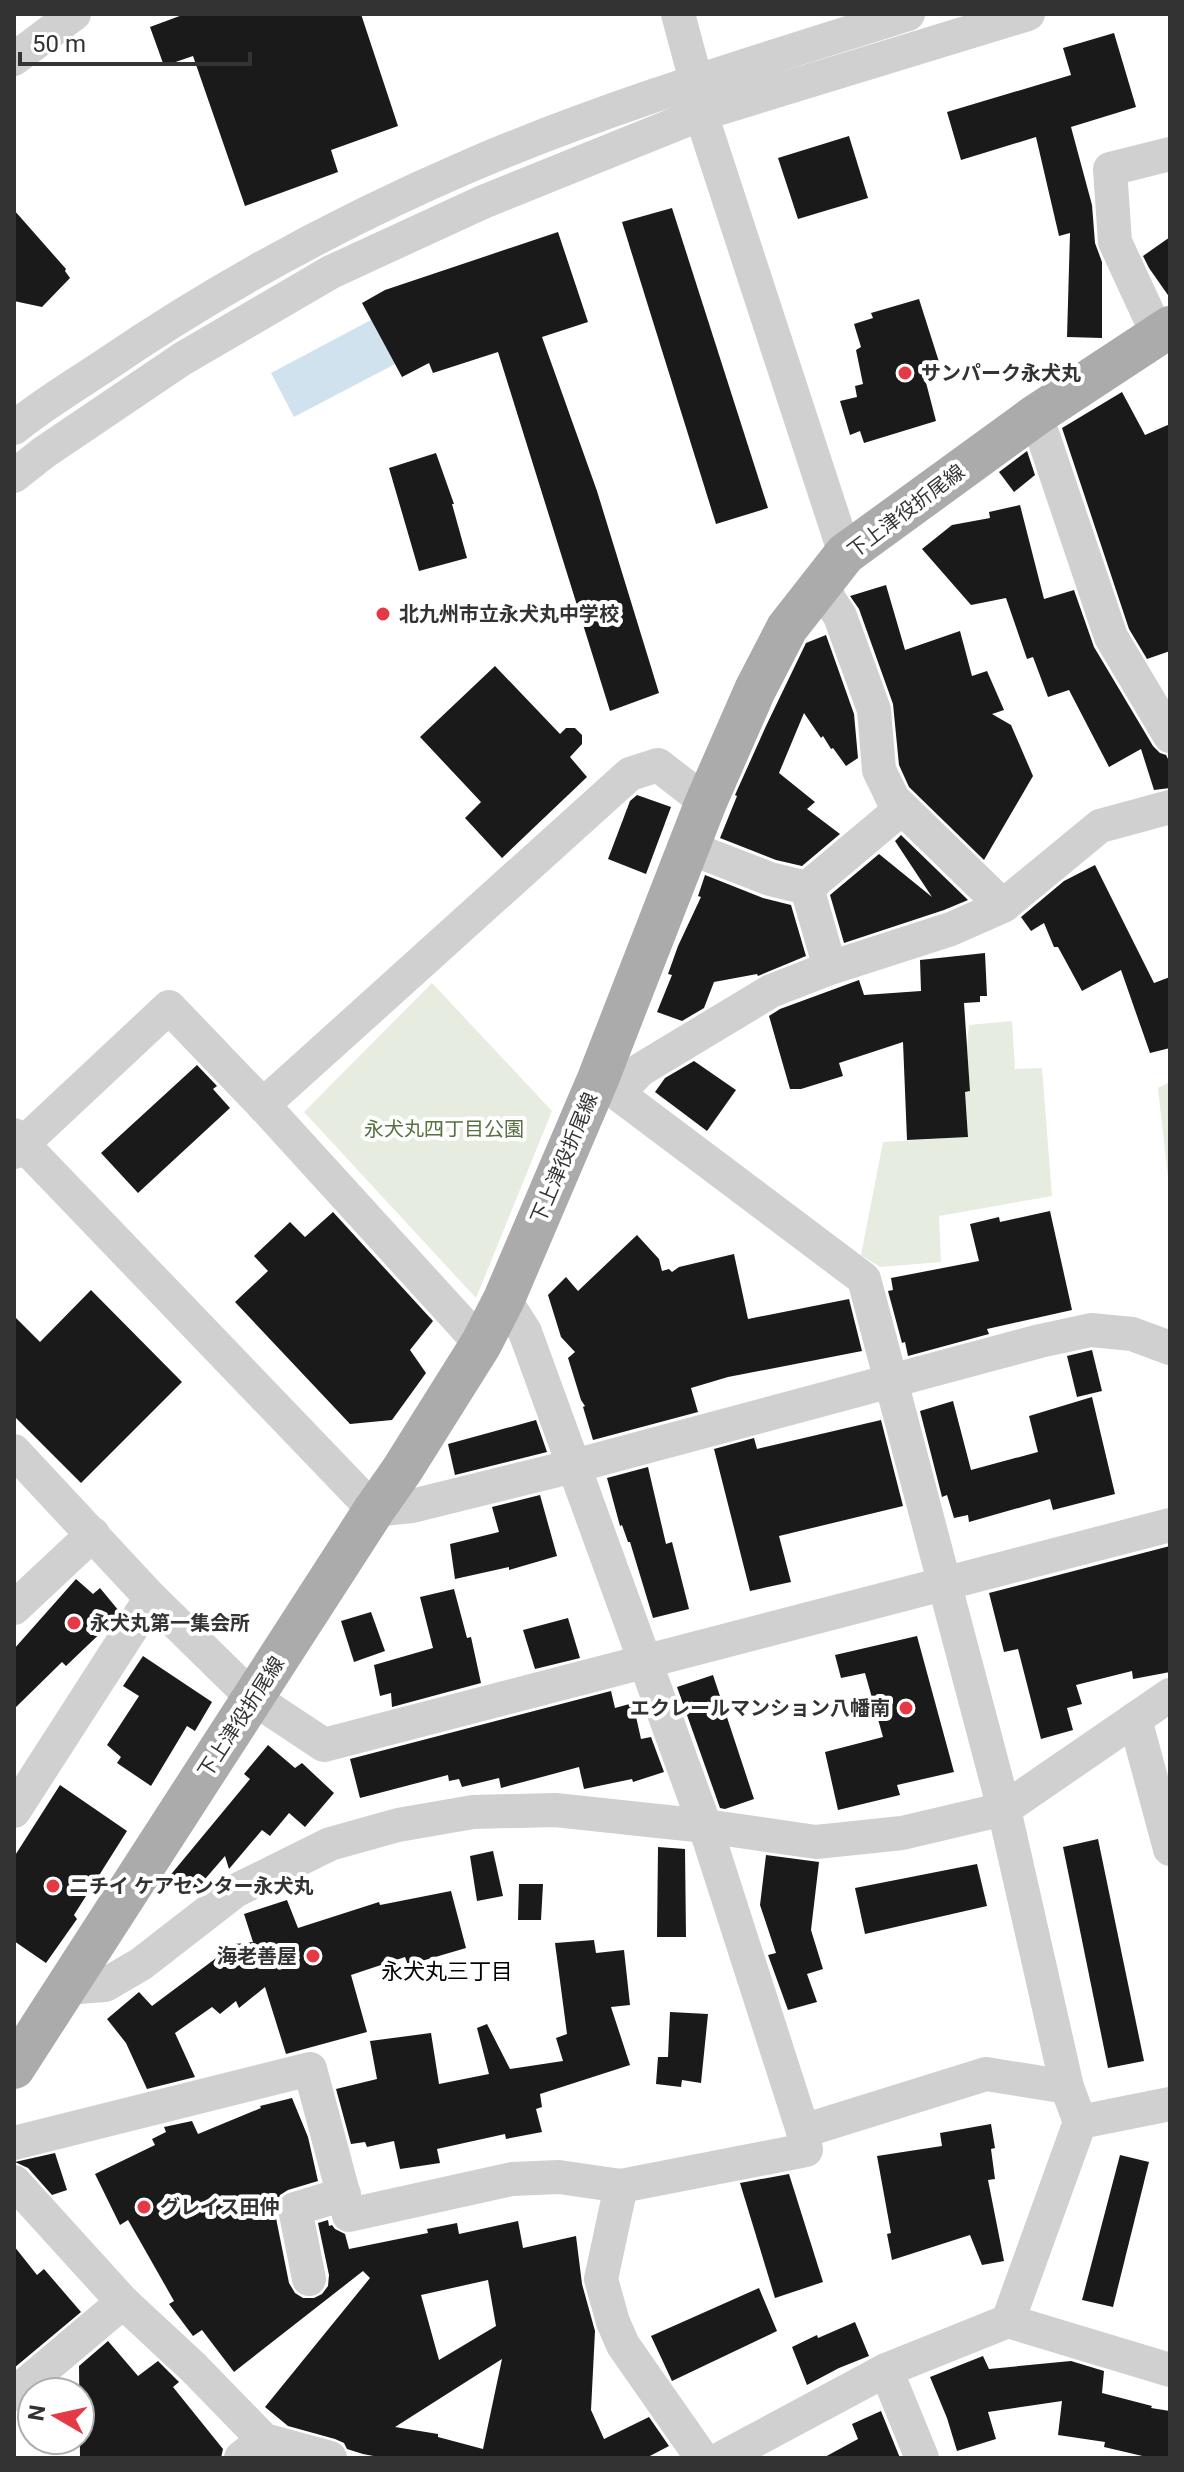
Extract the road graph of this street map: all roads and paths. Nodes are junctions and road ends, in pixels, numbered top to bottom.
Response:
1 (74, 14) edge
2 (678, 14) edge
3 (908, 14) edge
4 (1028, 14) edge
5 (14, 59) edge
6 (699, 98) junction
7 (1170, 154) edge
8 (1164, 331) edge
9 (1036, 415) junction
10 (14, 428) edge
11 (14, 476) edge
12 (834, 569) junction
13 (1170, 736) edge
14 (706, 802) junction
15 (1170, 808) edge
16 (901, 809) junction
17 (690, 848) junction
18 (807, 888) junction
19 (1003, 906) junction
20 (830, 968) junction
21 (608, 1086) junction
22 (263, 1105) junction
23 (17, 1144) edge
24 (504, 1299) junction
25 (481, 1344) junction
26 (1170, 1348) edge
27 (891, 1382) junction
28 (14, 1451) edge
29 (574, 1466) junction
30 (374, 1510) junction
31 (1170, 1525) edge
32 (93, 1534) junction
33 (945, 1583) junction
34 (151, 1598) junction
35 (14, 1608) edge
36 (645, 1661) junction
37 (1170, 1695) edge
38 (253, 1698) junction
39 (1135, 1719) junction
40 (1004, 1809) junction
41 (14, 1811) edge
42 (705, 1826) junction
43 (1170, 1849) edge
44 (66, 1988) junction
45 (14, 2068) edge
46 (1067, 2087) junction
47 (1170, 2104) edge
48 (1080, 2122) junction
49 (804, 2140) junction
50 (14, 2143) edge
51 (14, 2182) edge
52 (621, 2186) junction
53 (344, 2194) junction
54 (309, 2279) dead end
55 (123, 2302) junction
56 (1008, 2321) junction
57 (886, 2370) junction
58 (1170, 2370) edge
59 (14, 2394) edge
60 (252, 2449) edge
61 (330, 2458) edge
62 (702, 2458) edge
63 (722, 2458) edge
64 (922, 2458) edge

1 - 5 street
2 - 6 street
3 - 6 street
4 - 6 street
6 - 10 street
6 - 11 street
6 - 12 street
7 - 8 street
8 - 9 main road, 下上津役折尾線
9 - 12 main road, 下上津役折尾線
9 - 13 street
12 - 14 main road, 下上津役折尾線
12 - 16 street
14 - 17 main road, 下上津役折尾線
14 - 22 street
15 - 19 street
16 - 18 street
16 - 19 street
17 - 18 street
17 - 21 main road, 下上津役折尾線
18 - 20 street
19 - 20 street
20 - 21 street
21 - 24 main road, 下上津役折尾線
21 - 27 street
22 - 23 street
22 - 25 street
23 - 30 street
24 - 25 main road, 下上津役折尾線
24 - 29 street
25 - 30 main road, 下上津役折尾線
26 - 27 street
27 - 29 street
27 - 33 street
28 - 32 street
29 - 30 street
29 - 36 street
30 - 38 main road, 下上津役折尾線
31 - 33 street
32 - 34 street
32 - 35 street
33 - 36 street
33 - 40 street
34 - 38 street
34 - 41 street
36 - 38 street
36 - 42 street
37 - 39 street
38 - 44 main road, 下上津役折尾線
39 - 40 street
39 - 43 street
40 - 42 street
40 - 46 street
42 - 44 street
42 - 49 street
44 - 45 main road, 下上津役折尾線
46 - 48 street
46 - 49 street
47 - 48 street
48 - 56 street
49 - 52 street
50 - 53 street
51 - 55 street
52 - 53 street
52 - 62 street
53 - 54 street
55 - 59 street
55 - 60 street
56 - 57 street
56 - 58 street
57 - 63 street
57 - 64 street
60 - 61 street

